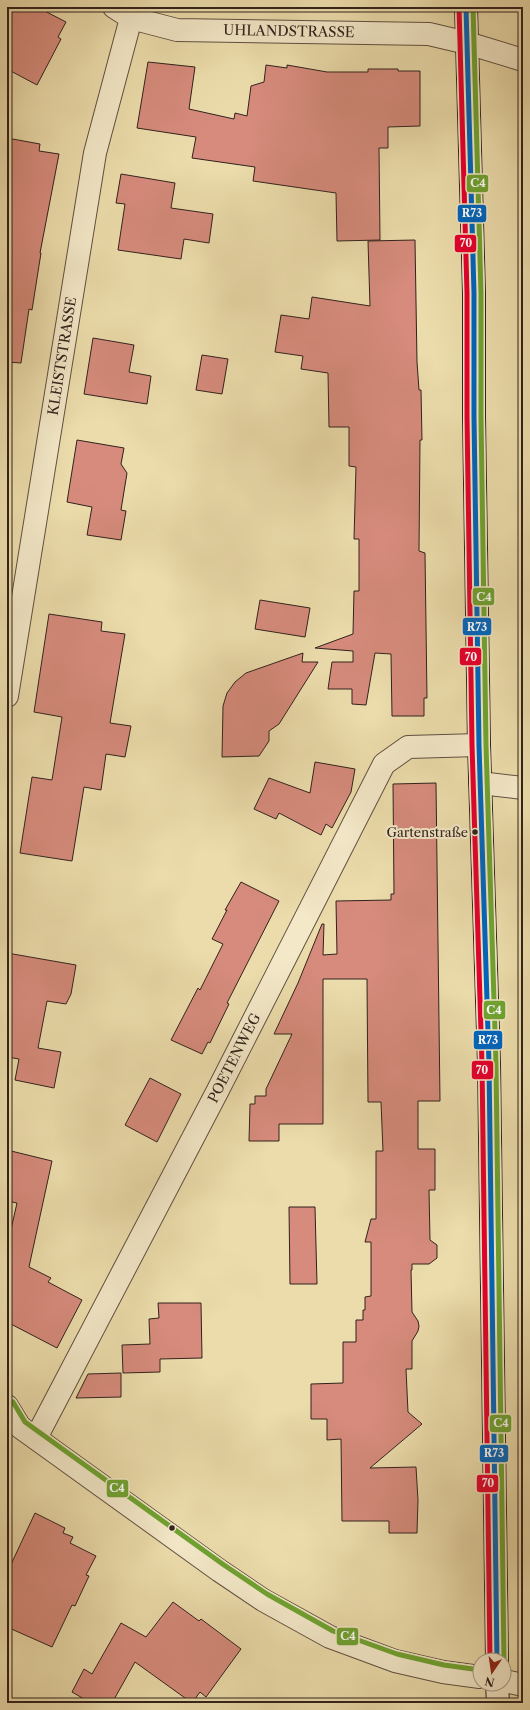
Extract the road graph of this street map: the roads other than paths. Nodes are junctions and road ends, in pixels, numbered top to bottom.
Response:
1 (466, 7) edge
2 (123, 12) edge
3 (467, 43) junction
4 (523, 60) edge
5 (12, 637) edge
6 (7, 696) edge
7 (479, 745) junction
8 (480, 783) junction
9 (523, 788) edge
10 (7, 1406) edge
11 (36, 1438) junction
12 (497, 1652) edge
13 (472, 1677) edge
14 (512, 1683) edge
15 (523, 1685) edge
16 (497, 1692) edge
17 (498, 1703) edge

1 - 3 street
2 - 3 street, UHLANDSTRASSE
2 - 5 street, KLEISTSTRASSE
3 - 4 street, UHLANDSTRASSE
3 - 7 street
5 - 6 street, KLEISTSTRASSE
7 - 8 street
7 - 11 street, POETENWEG
8 - 9 street
8 - 12 street
10 - 11 street
11 - 13 street
14 - 15 street
16 - 17 street

